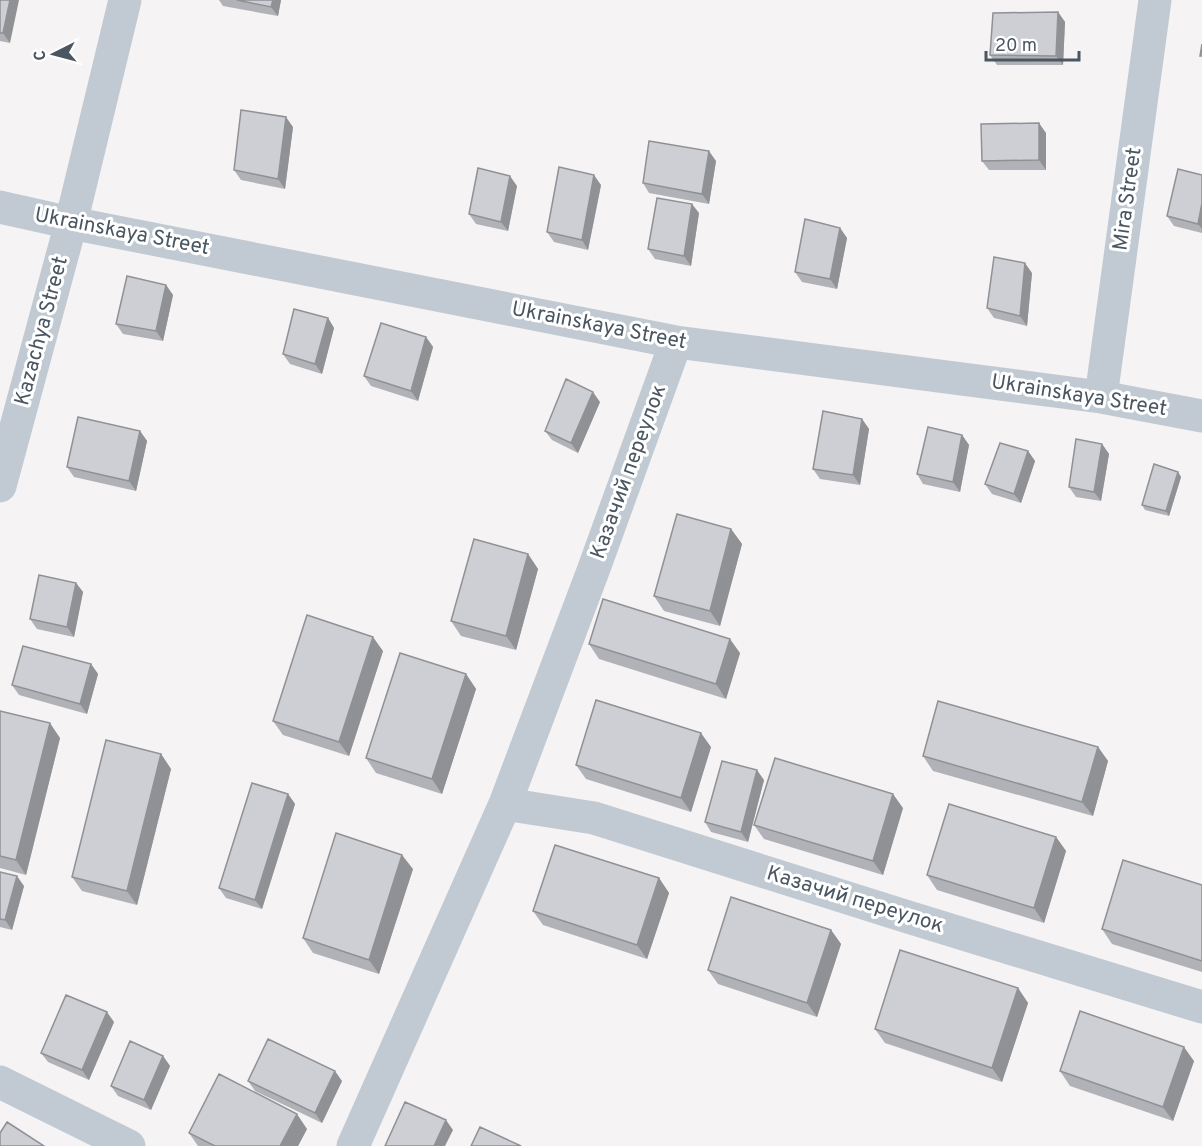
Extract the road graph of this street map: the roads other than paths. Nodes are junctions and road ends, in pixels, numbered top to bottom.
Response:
1 (125, 0) edge
2 (1155, 0) edge
3 (0, 207) edge
4 (71, 223) junction
5 (676, 342) junction
6 (1101, 397) junction
7 (1202, 416) edge
8 (0, 486) edge
9 (505, 804) junction
10 (1202, 1007) edge
11 (0, 1082) edge
12 (129, 1146) edge
13 (353, 1146) edge

1 - 4 street, Kazachya Street
2 - 6 street, Mira Street
3 - 4 street, Ukrainskaya Street
4 - 5 street, Ukrainskaya Street
4 - 8 street, Kazachya Street
5 - 6 street, Ukrainskaya Street
5 - 9 street, Казачий переулок
6 - 7 street, Ukrainskaya Street
9 - 10 street, Казачий переулок
9 - 13 street, Казачий переулок
11 - 12 street

